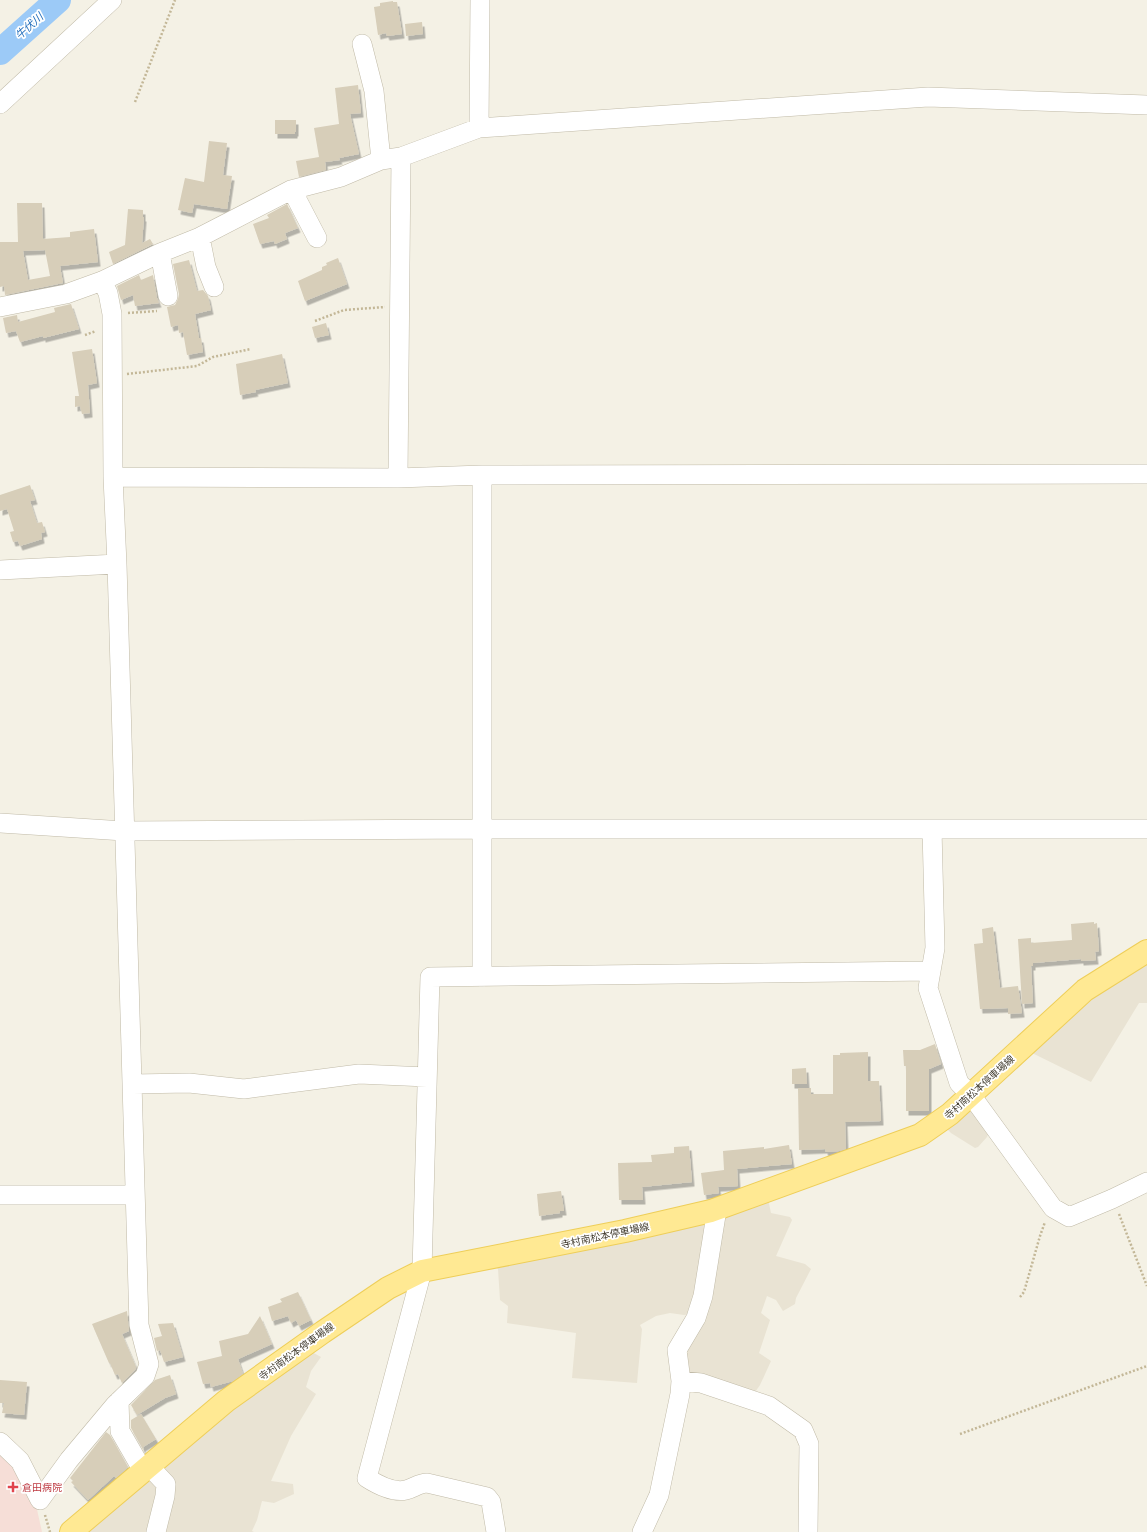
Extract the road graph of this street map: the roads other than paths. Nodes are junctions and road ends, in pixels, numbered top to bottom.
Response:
1 (112, 0) edge
2 (480, 0) edge
3 (362, 44) dead end
4 (0, 104) edge
5 (1147, 105) edge
6 (479, 128) junction
7 (401, 157) junction
8 (381, 160) junction
9 (292, 190) junction
10 (200, 237) junction
11 (317, 238) dead end
12 (160, 253) junction
13 (102, 281) junction
14 (214, 288) dead end
15 (163, 304) road end
16 (0, 307) edge
17 (1147, 474) edge
18 (482, 476) junction
19 (113, 477) junction
20 (398, 478) junction
21 (117, 564) junction
22 (0, 570) edge
23 (0, 822) edge
24 (482, 829) junction
25 (932, 829) junction
26 (1147, 829) edge
27 (124, 831) junction
28 (1147, 951) edge
29 (930, 971) junction
30 (482, 977) junction
31 (428, 1077) junction
32 (133, 1084) junction
33 (971, 1095) junction
34 (1147, 1182) edge
35 (0, 1195) edge
36 (135, 1195) junction
37 (717, 1209) junction
38 (422, 1271) junction
39 (681, 1381) junction
40 (119, 1401) junction
41 (0, 1442) edge
42 (146, 1469) junction
43 (71, 1532) edge
44 (156, 1532) edge
45 (496, 1532) edge
46 (642, 1532) edge
47 (808, 1532) edge

1 - 4 street
2 - 6 street
3 - 8 street
5 - 6 street
6 - 7 street
7 - 8 street
7 - 20 street
8 - 9 street
9 - 10 street
9 - 11 street
10 - 12 street
10 - 14 street
12 - 13 street
12 - 15 street
13 - 16 street
13 - 19 street
17 - 18 street
18 - 20 street
18 - 24 street
19 - 20 street
19 - 21 street
21 - 22 street
21 - 27 street
23 - 27 street
24 - 25 street
24 - 27 street
24 - 30 street
25 - 26 street
25 - 29 street
27 - 32 street
28 - 33 main road, 寺村南松本停車場線
29 - 30 street
29 - 33 street
30 - 31 street
31 - 32 street
31 - 38 street
32 - 36 street
33 - 34 street
33 - 37 main road, 寺村南松本停車場線
35 - 36 street
36 - 40 street
37 - 38 main road, 寺村南松本停車場線
37 - 39 street
38 - 42 main road, 寺村南松本停車場線
38 - 45 street
39 - 46 street
39 - 47 street
40 - 41 street
40 - 42 street
42 - 43 main road, 寺村南松本停車場線
42 - 44 street

